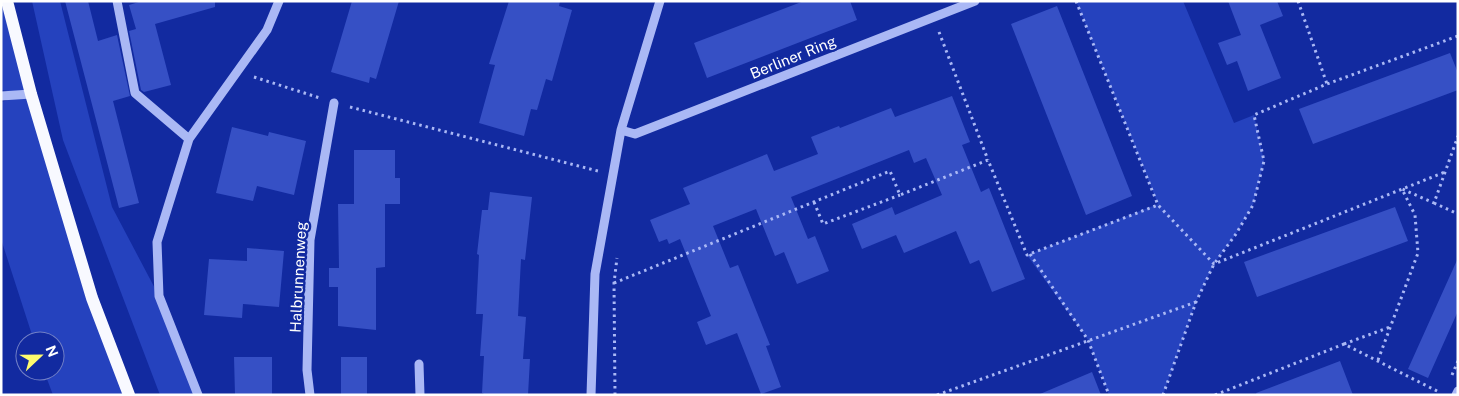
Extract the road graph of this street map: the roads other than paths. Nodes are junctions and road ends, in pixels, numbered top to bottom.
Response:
1 (7, 1) edge
2 (117, 1) edge
3 (279, 1) edge
4 (660, 1) edge
5 (975, 1) edge
6 (31, 94) junction
7 (1, 96) edge
8 (334, 103) road end
9 (621, 130) junction
10 (189, 139) junction
11 (419, 364) dead end
12 (1458, 391) edge
13 (130, 395) edge
14 (198, 395) edge
15 (310, 395) edge
16 (420, 395) edge
17 (591, 395) edge
18 (1456, 395) edge

1 - 6 main road
2 - 10 street
3 - 10 street
4 - 9 street
5 - 9 street, Berliner Ring
6 - 7 street
6 - 13 main road
8 - 15 street, Halbrunnenweg
9 - 17 street
10 - 14 street
11 - 16 street
12 - 18 street

